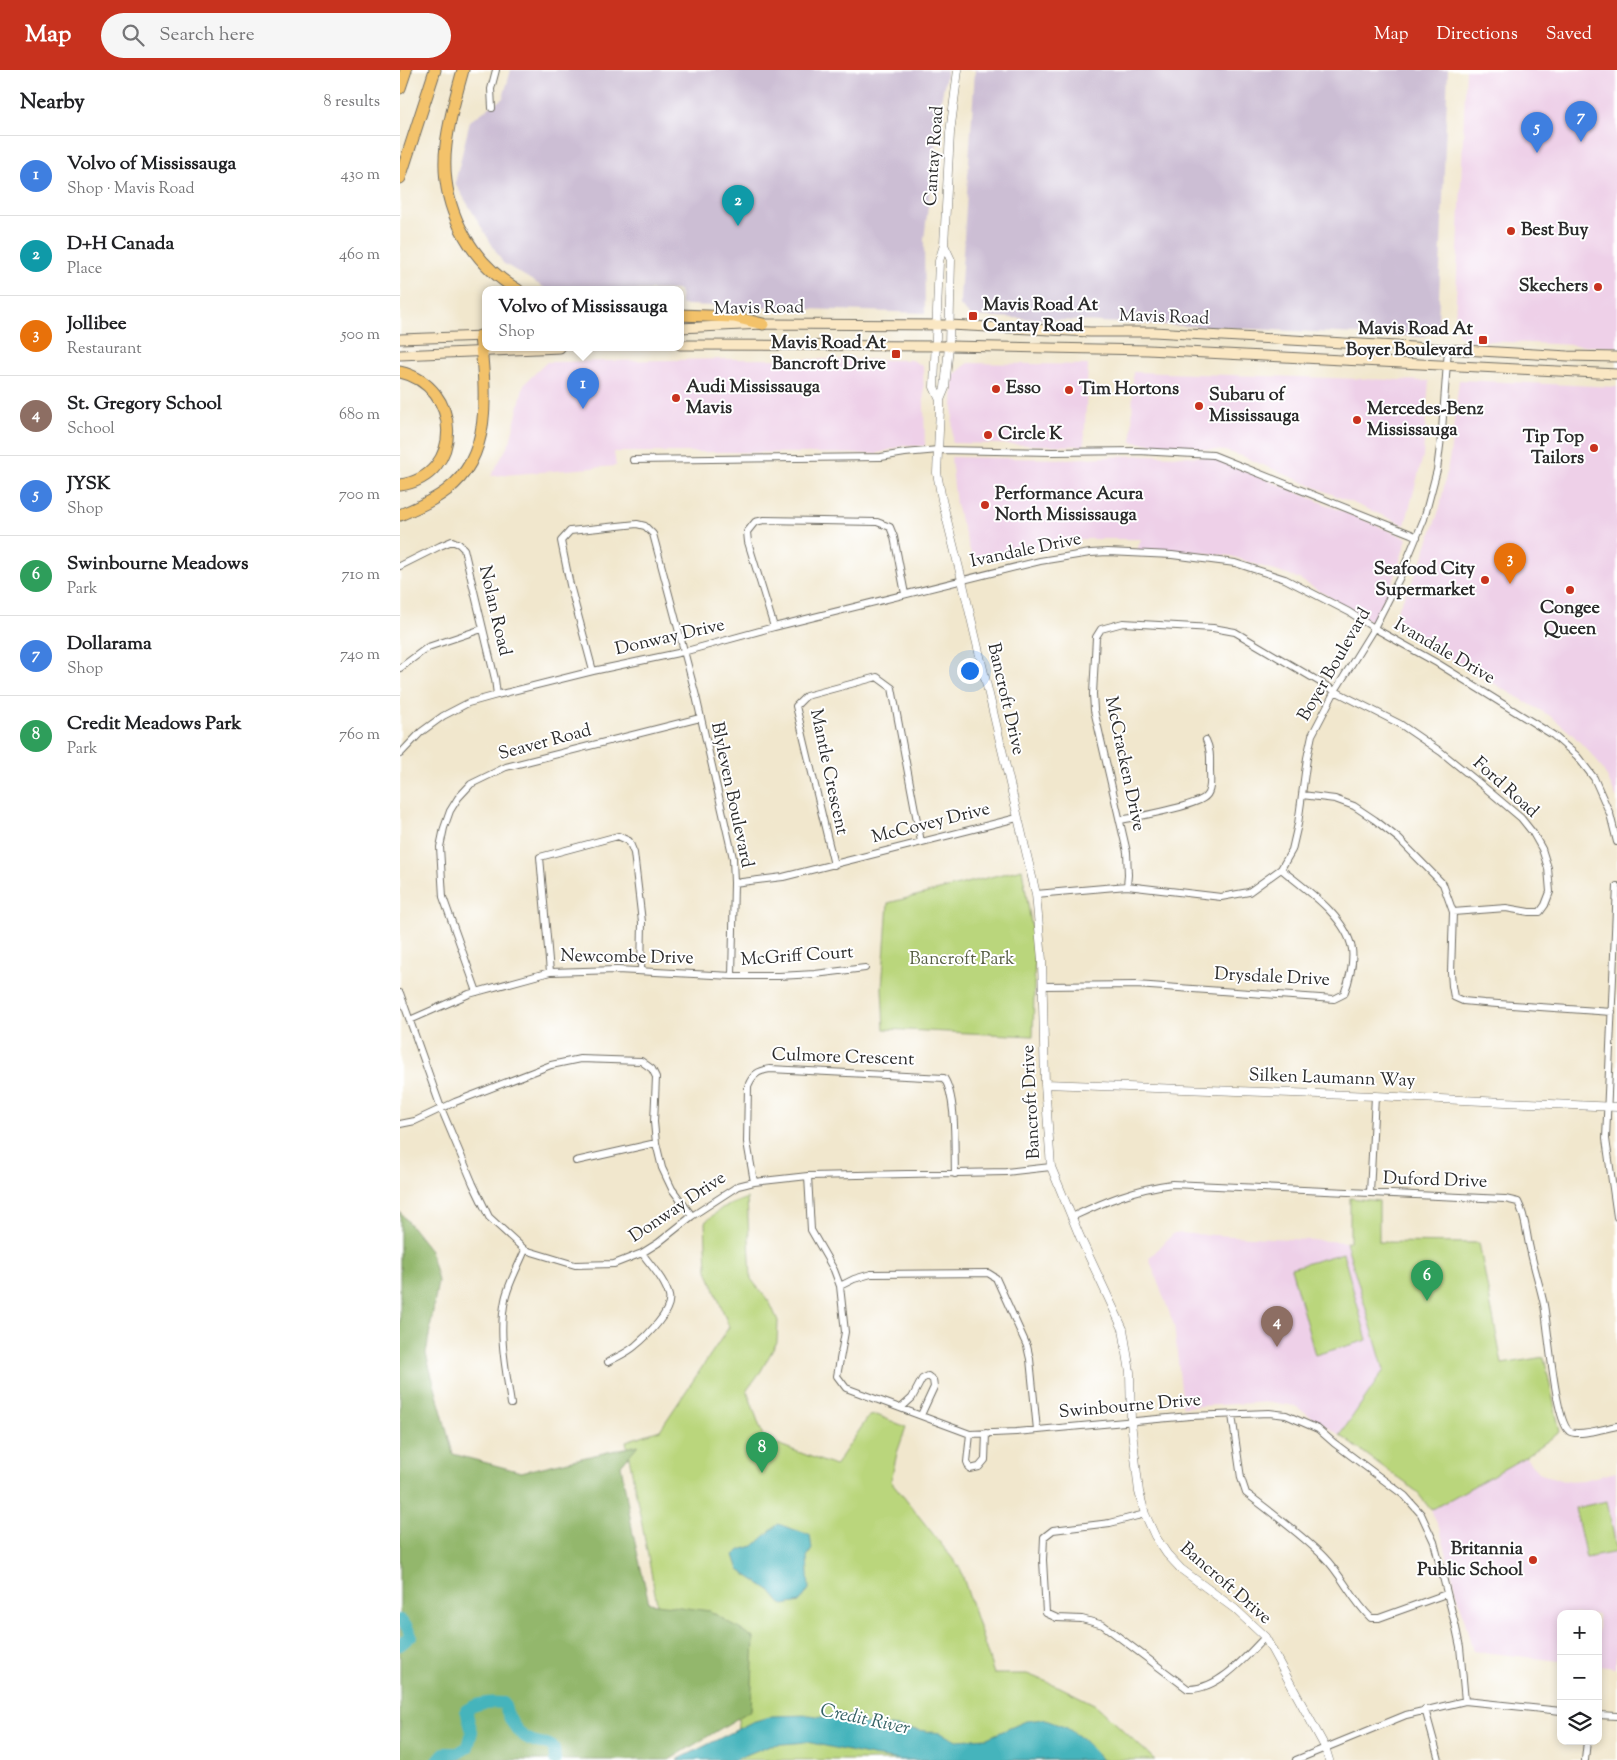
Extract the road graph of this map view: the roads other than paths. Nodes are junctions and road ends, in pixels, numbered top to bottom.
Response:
1 (406, 70) edge
2 (435, 70) edge
3 (463, 70) edge
4 (496, 70) edge
5 (958, 70) edge
6 (400, 88) edge
7 (492, 108) dead end
8 (400, 178) edge
9 (944, 245) junction
10 (512, 286) edge
11 (684, 315) edge
12 (763, 324) junction
13 (936, 325) junction
14 (949, 325) junction
15 (684, 328) edge
16 (482, 336) edge
17 (400, 339) edge
18 (482, 344) edge
19 (684, 345) edge
20 (936, 346) junction
21 (949, 346) junction
22 (1448, 348) junction
23 (481, 351) junction
24 (400, 356) edge
25 (1617, 357) edge
26 (1447, 365) junction
27 (400, 372) edge
28 (1617, 374) edge
29 (940, 400) junction
30 (938, 450) junction
31 (633, 460) dead end
32 (400, 485) edge
33 (400, 515) edge
34 (1417, 537) junction
35 (400, 566) edge
36 (962, 580) junction
37 (905, 594) junction
38 (774, 627) junction
39 (1374, 628) junction
40 (482, 629) junction
41 (683, 652) junction
42 (400, 668) edge
43 (593, 671) junction
44 (1335, 690) junction
45 (497, 695) junction
46 (700, 718) junction
47 (1206, 740) dead end
48 (400, 754) edge
49 (1302, 795) junction
50 (1018, 818) junction
51 (1121, 820) junction
52 (922, 842) junction
53 (1617, 842) edge
54 (834, 865) junction
55 (1281, 869) junction
56 (734, 883) junction
57 (1127, 886) junction
58 (1617, 886) edge
59 (1036, 894) junction
60 (1453, 912) junction
61 (865, 968) dead end
62 (641, 970) junction
63 (550, 972) junction
64 (732, 976) junction
65 (1044, 986) junction
66 (476, 992) junction
67 (400, 993) edge
68 (1612, 1012) junction
69 (410, 1020) junction
70 (1045, 1084) junction
71 (1375, 1096) junction
72 (1608, 1107) junction
73 (1617, 1107) edge
74 (441, 1108) junction
75 (400, 1124) edge
76 (656, 1143) junction
77 (576, 1161) dead end
78 (1051, 1167) junction
79 (1609, 1171) junction
80 (1617, 1171) edge
81 (955, 1174) junction
82 (808, 1176) junction
83 (754, 1182) junction
84 (1370, 1193) junction
85 (692, 1216) junction
86 (1072, 1217) junction
87 (1617, 1217) edge
88 (525, 1250) junction
89 (642, 1253) junction
90 (840, 1286) junction
91 (608, 1362) dead end
92 (511, 1404) dead end
93 (901, 1408) junction
94 (921, 1415) junction
95 (1232, 1415) junction
96 (1131, 1422) junction
97 (1617, 1426) edge
98 (1037, 1430) junction
99 (986, 1433) junction
100 (970, 1434) junction
101 (1145, 1514) junction
102 (1446, 1594) junction
103 (1264, 1637) junction
104 (1465, 1700) junction
105 (1425, 1710) junction
106 (1557, 1710) edge
107 (1602, 1715) edge
108 (1617, 1716) edge
109 (1587, 1745) edge
110 (1325, 1747) junction
111 (1296, 1760) edge
112 (1330, 1760) edge
113 (1439, 1760) edge
114 (1585, 1760) edge

1 - 6 highway
2 - 8 highway
3 - 10 highway
4 - 7 street
5 - 9 street, Cantay Road
9 - 13 street, Cantay Road
9 - 14 street, Cantay Road
11 - 12 highway
12 - 13 main road, Mavis Road
12 - 15 main road, Mavis Road
13 - 14 main road, Mavis Road
13 - 20 street, Cantay Road
14 - 21 street, Cantay Road
14 - 22 main road, Mavis Road
16 - 17 main road
18 - 23 highway
19 - 20 main road, Mavis Road
20 - 21 main road, Mavis Road
20 - 29 street, Bancroft Drive
21 - 26 main road, Mavis Road
21 - 29 street, Bancroft Drive
22 - 25 main road, Mavis Road
22 - 26 street, Boyer Boulevard
23 - 24 main road
23 - 33 highway
26 - 28 main road, Mavis Road
26 - 34 street, Boyer Boulevard
27 - 32 highway
29 - 30 street, Bancroft Drive
30 - 31 street
30 - 34 street
30 - 36 street, Bancroft Drive
34 - 39 street, Boyer Boulevard
35 - 40 street, Nolan Road
36 - 37 street, Donway Drive
36 - 39 street, Ivandale Drive
36 - 50 street, Bancroft Drive
37 - 38 street, Donway Drive
37 - 38 street
38 - 41 street, Donway Drive
39 - 44 street, Boyer Boulevard
39 - 53 street, Ivandale Drive
40 - 42 street
40 - 45 street, Nolan Road
41 - 43 street, Donway Drive
41 - 43 street, Blyleven Boulevard
41 - 46 street, Blyleven Boulevard
43 - 45 street, Donway Drive
44 - 49 street, Boyer Boulevard
44 - 51 street, McCracken Drive
44 - 60 street, Ford Road
45 - 48 street, Donway Drive
46 - 56 street, Blyleven Boulevard
46 - 66 street, Seaver Road
47 - 51 street
49 - 55 street, Boyer Boulevard
49 - 60 street
50 - 52 street, McCovey Drive
50 - 59 street, Bancroft Drive
51 - 57 street, McCracken Drive
52 - 54 street, McCovey Drive
52 - 54 street, Mantle Crescent
54 - 56 street, McCovey Drive
55 - 57 street, Boyer Boulevard
55 - 65 street, Drysdale Drive
56 - 64 street, Blyleven Boulevard
57 - 59 street, Boyer Boulevard
58 - 68 street
59 - 65 street, Bancroft Drive
60 - 68 street
61 - 64 street, McGriff Court
62 - 63 street, Newcombe Drive
62 - 63 street
62 - 64 street, Newcombe Drive
63 - 66 street, Newcombe Drive
65 - 70 street, Bancroft Drive
66 - 69 street, Newcombe Drive
67 - 69 street, Donway Drive
68 - 72 street
69 - 74 street, Donway Drive
70 - 71 street, Silken Laumann Way
70 - 78 street, Bancroft Drive
71 - 72 street, Silken Laumann Way
71 - 84 street
72 - 73 street, Silken Laumann Way
72 - 79 street
74 - 75 street
74 - 76 street
74 - 88 street, Donway Drive
76 - 77 street
76 - 85 street
78 - 81 street, Donway Drive
78 - 86 street, Bancroft Drive
79 - 80 street
79 - 87 street
81 - 82 street, Donway Drive
81 - 83 street, Culmore Crescent
82 - 83 street, Donway Drive
82 - 90 street, Swinbourne Drive
83 - 85 street, Donway Drive
84 - 86 street, Duford Drive
84 - 97 street, Duford Drive
85 - 89 street, Donway Drive
86 - 96 street, Bancroft Drive
88 - 89 street, Donway Drive
88 - 92 street
89 - 91 street
90 - 93 street, Swinbourne Drive
90 - 98 street
93 - 94 street, Swinbourne Drive
93 - 94 street
94 - 100 street, Swinbourne Drive
95 - 96 street, Swinbourne Drive
95 - 102 street, Swinbourne Drive
95 - 102 street
96 - 98 street, Swinbourne Drive
96 - 101 street, Bancroft Drive
98 - 99 street, Swinbourne Drive
99 - 100 street, Swinbourne Drive
99 - 100 street
101 - 103 street, Bancroft Drive
101 - 103 street
102 - 104 street, Swinbourne Drive
103 - 110 street, Bancroft Drive
104 - 105 street
104 - 106 street
105 - 110 street
105 - 113 street
107 - 108 street
109 - 114 street
110 - 111 street
110 - 112 street, Bancroft Drive

